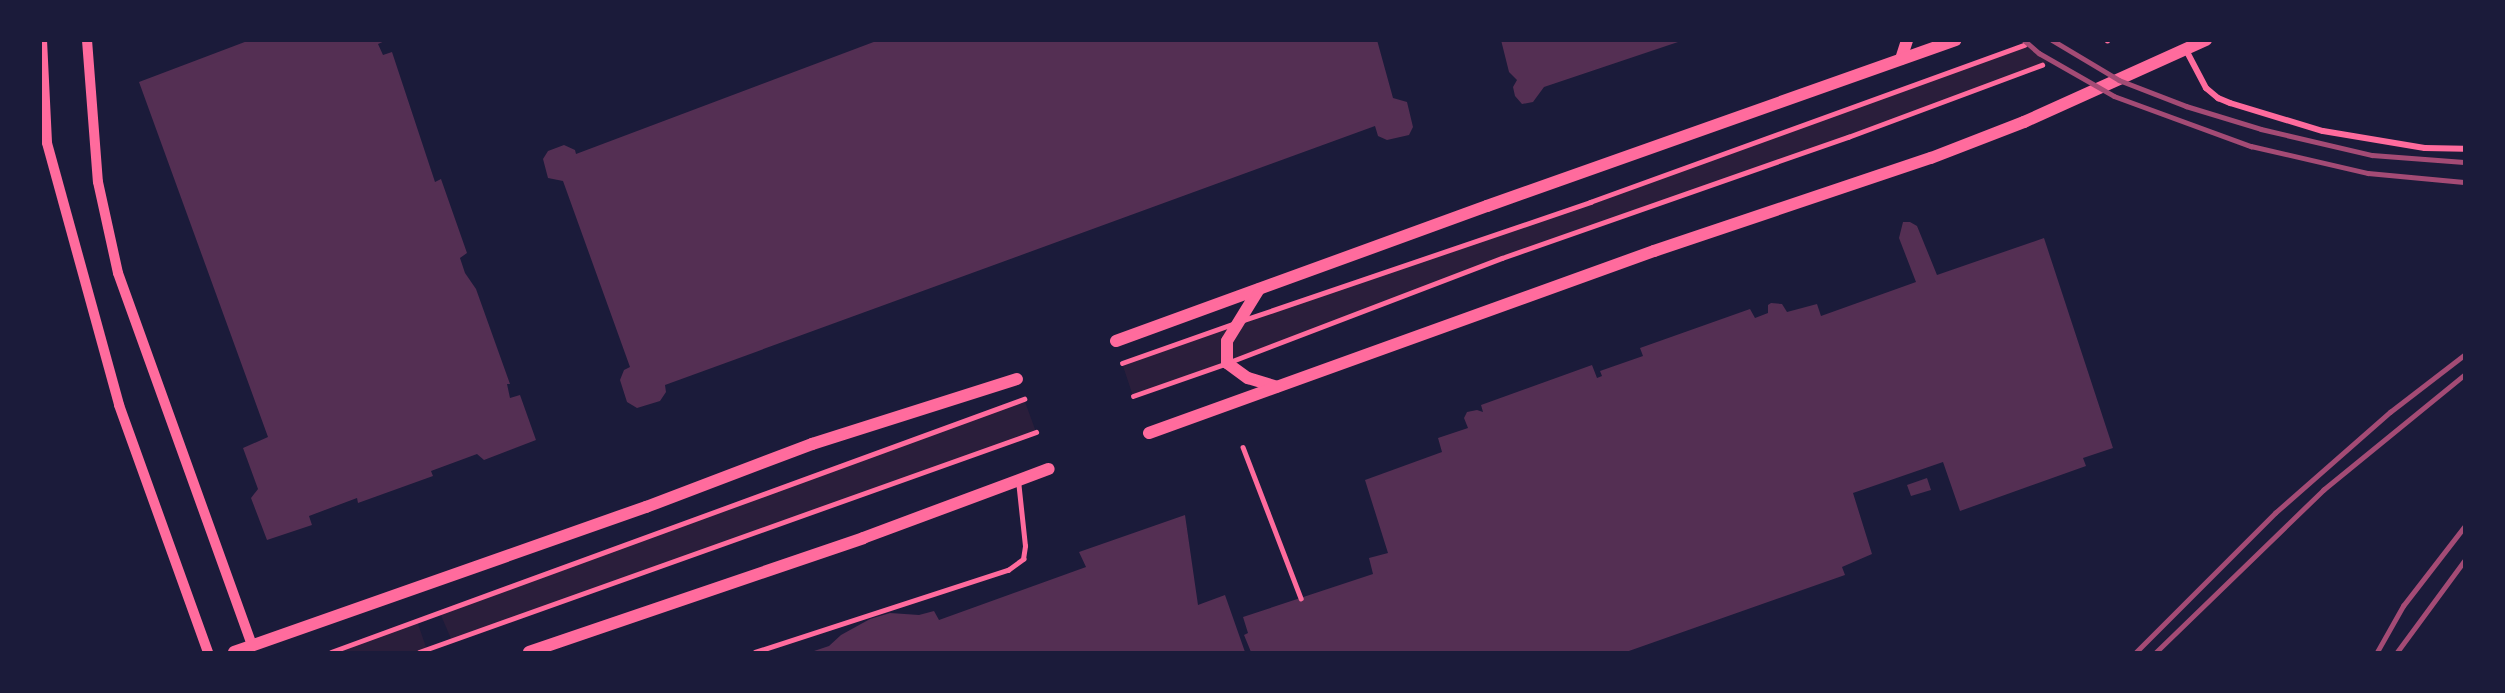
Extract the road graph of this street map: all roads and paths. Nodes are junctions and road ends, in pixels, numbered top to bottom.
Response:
1 (42, 40) edge
2 (87, 40) edge
3 (1907, 40) edge
4 (1955, 40) edge
5 (2206, 40) edge
6 (2024, 45) dead end
7 (2186, 50) junction
8 (1901, 59) junction
9 (2042, 65) dead end
10 (2464, 149) edge
11 (1259, 289) junction
12 (1237, 323) junction
13 (1116, 341) dead end
14 (1122, 363) dead end
15 (1227, 363) junction
16 (1017, 379) dead end
17 (1277, 387) junction
18 (1133, 396) dead end
19 (1024, 399) dead end
20 (1036, 432) dead end
21 (1149, 433) dead end
22 (1243, 447) dead end
23 (1049, 469) dead end
24 (1018, 480) junction
25 (1301, 598) dead end
26 (252, 646) junction
27 (208, 652) edge
28 (234, 652) edge
29 (331, 652) edge
30 (419, 652) edge
31 (529, 652) edge
32 (755, 652) edge

1 - 27 street
2 - 26 street
3 - 8 main road
4 - 8 main road
5 - 7 main road
6 - 12 lane
7 - 10 street
7 - 17 main road
8 - 11 main road
9 - 15 lane
11 - 12 main road
11 - 13 main road
12 - 14 lane
12 - 15 main road
15 - 17 main road
15 - 18 lane
16 - 26 main road
17 - 21 main road
19 - 29 lane
20 - 30 lane
22 - 25 lane
23 - 24 main road
24 - 31 main road
24 - 32 lane
26 - 28 main road

